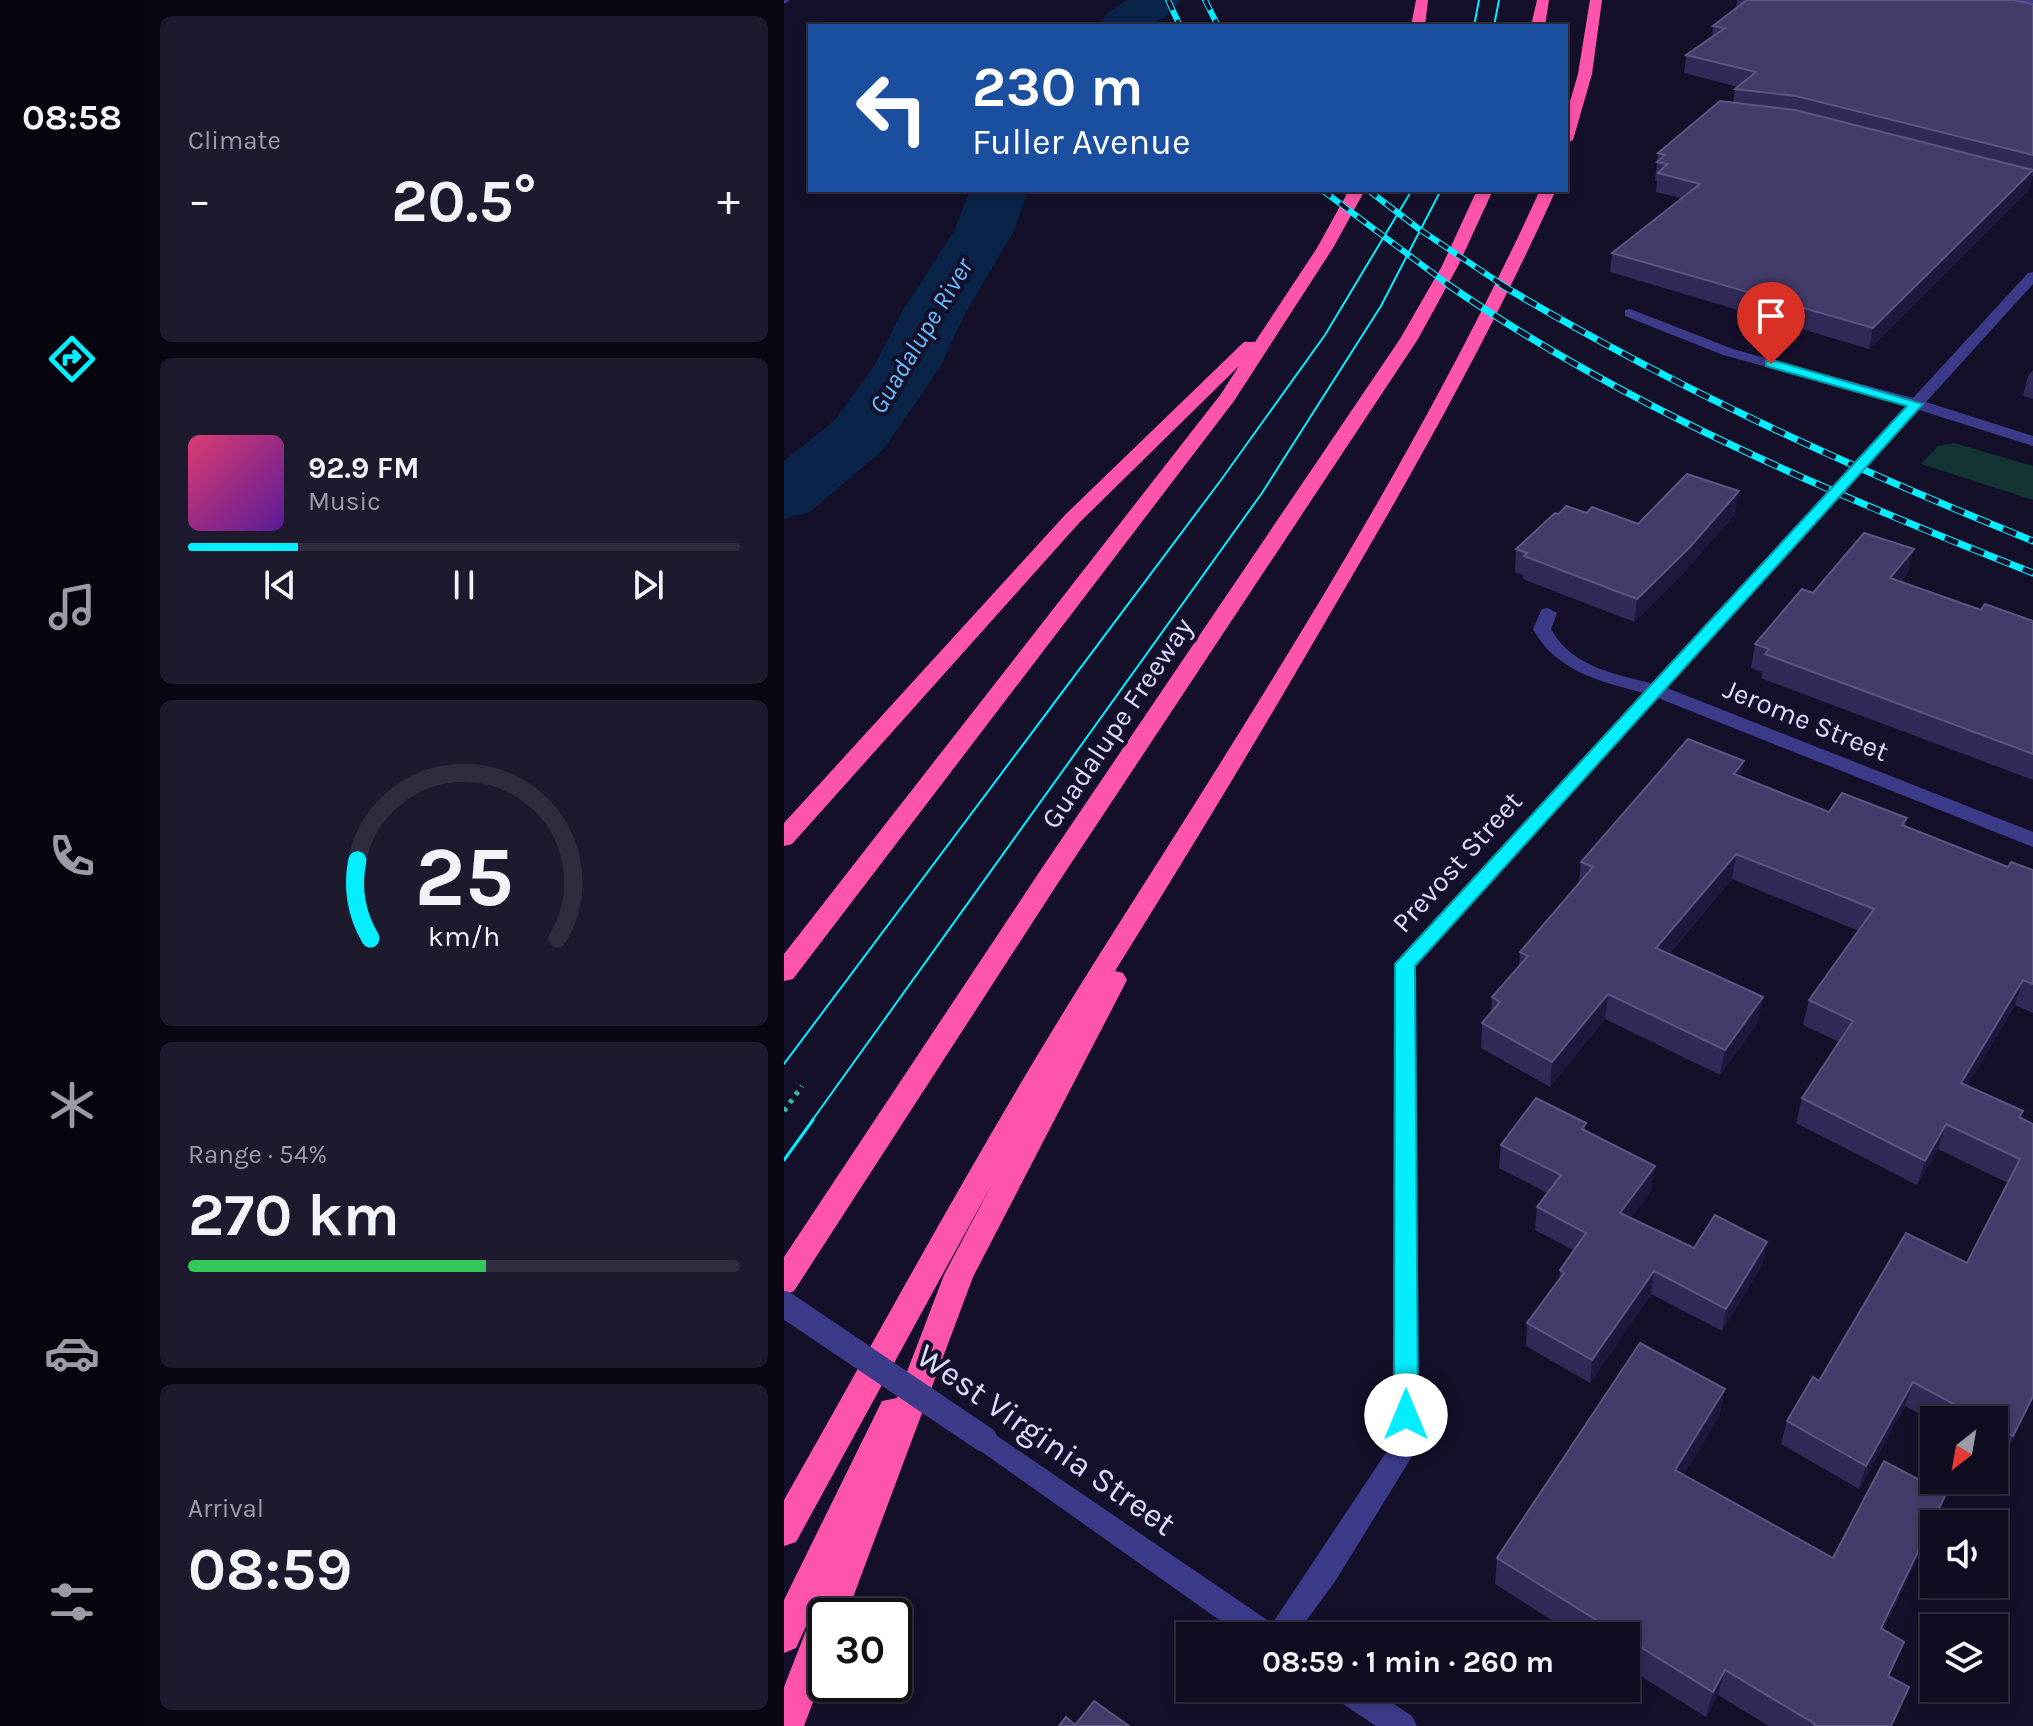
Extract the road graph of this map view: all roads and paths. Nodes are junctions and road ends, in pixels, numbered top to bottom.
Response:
1 (1422, 0) edge
2 (1543, 0) edge
3 (1596, 0) edge
4 (2025, 0) edge
5 (2033, 2) edge
6 (1418, 24) edge
7 (1538, 24) edge
8 (1568, 133) edge
9 (1356, 192) edge
10 (1484, 192) edge
11 (1547, 192) edge
12 (2033, 276) edge
13 (1630, 313) dead end
14 (1284, 314) junction
15 (1916, 404) junction
16 (2033, 441) edge
17 (1548, 613) dead end
18 (1655, 690) junction
19 (1203, 812) junction
20 (784, 838) edge
21 (2033, 840) edge
22 (784, 972) edge
23 (802, 1086) dead end
24 (784, 1111) edge
25 (959, 1275) junction
26 (784, 1282) edge
27 (784, 1304) edge
28 (784, 1531) edge
29 (836, 1598) edge
30 (1246, 1622) edge
31 (1288, 1622) edge
32 (784, 1636) edge
33 (808, 1670) edge
34 (1365, 1702) edge
35 (786, 1726) edge
36 (1402, 1726) edge

1 - 6 highway
2 - 7 highway
3 - 8 highway
4 - 5 street
9 - 14 highway
10 - 26 highway, Guadalupe Freeway
11 - 19 highway
12 - 15 street, Prevost Street
13 - 15 street
14 - 20 highway
14 - 22 highway
15 - 16 street
15 - 18 street, Prevost Street
17 - 18 street, Jerome Street
18 - 21 street, Jerome Street
18 - 31 street, Prevost Street
19 - 25 highway
19 - 28 highway
23 - 24 path
25 - 29 highway
25 - 32 highway
27 - 30 street, West Virginia Street, bridge
33 - 35 highway
34 - 36 street

